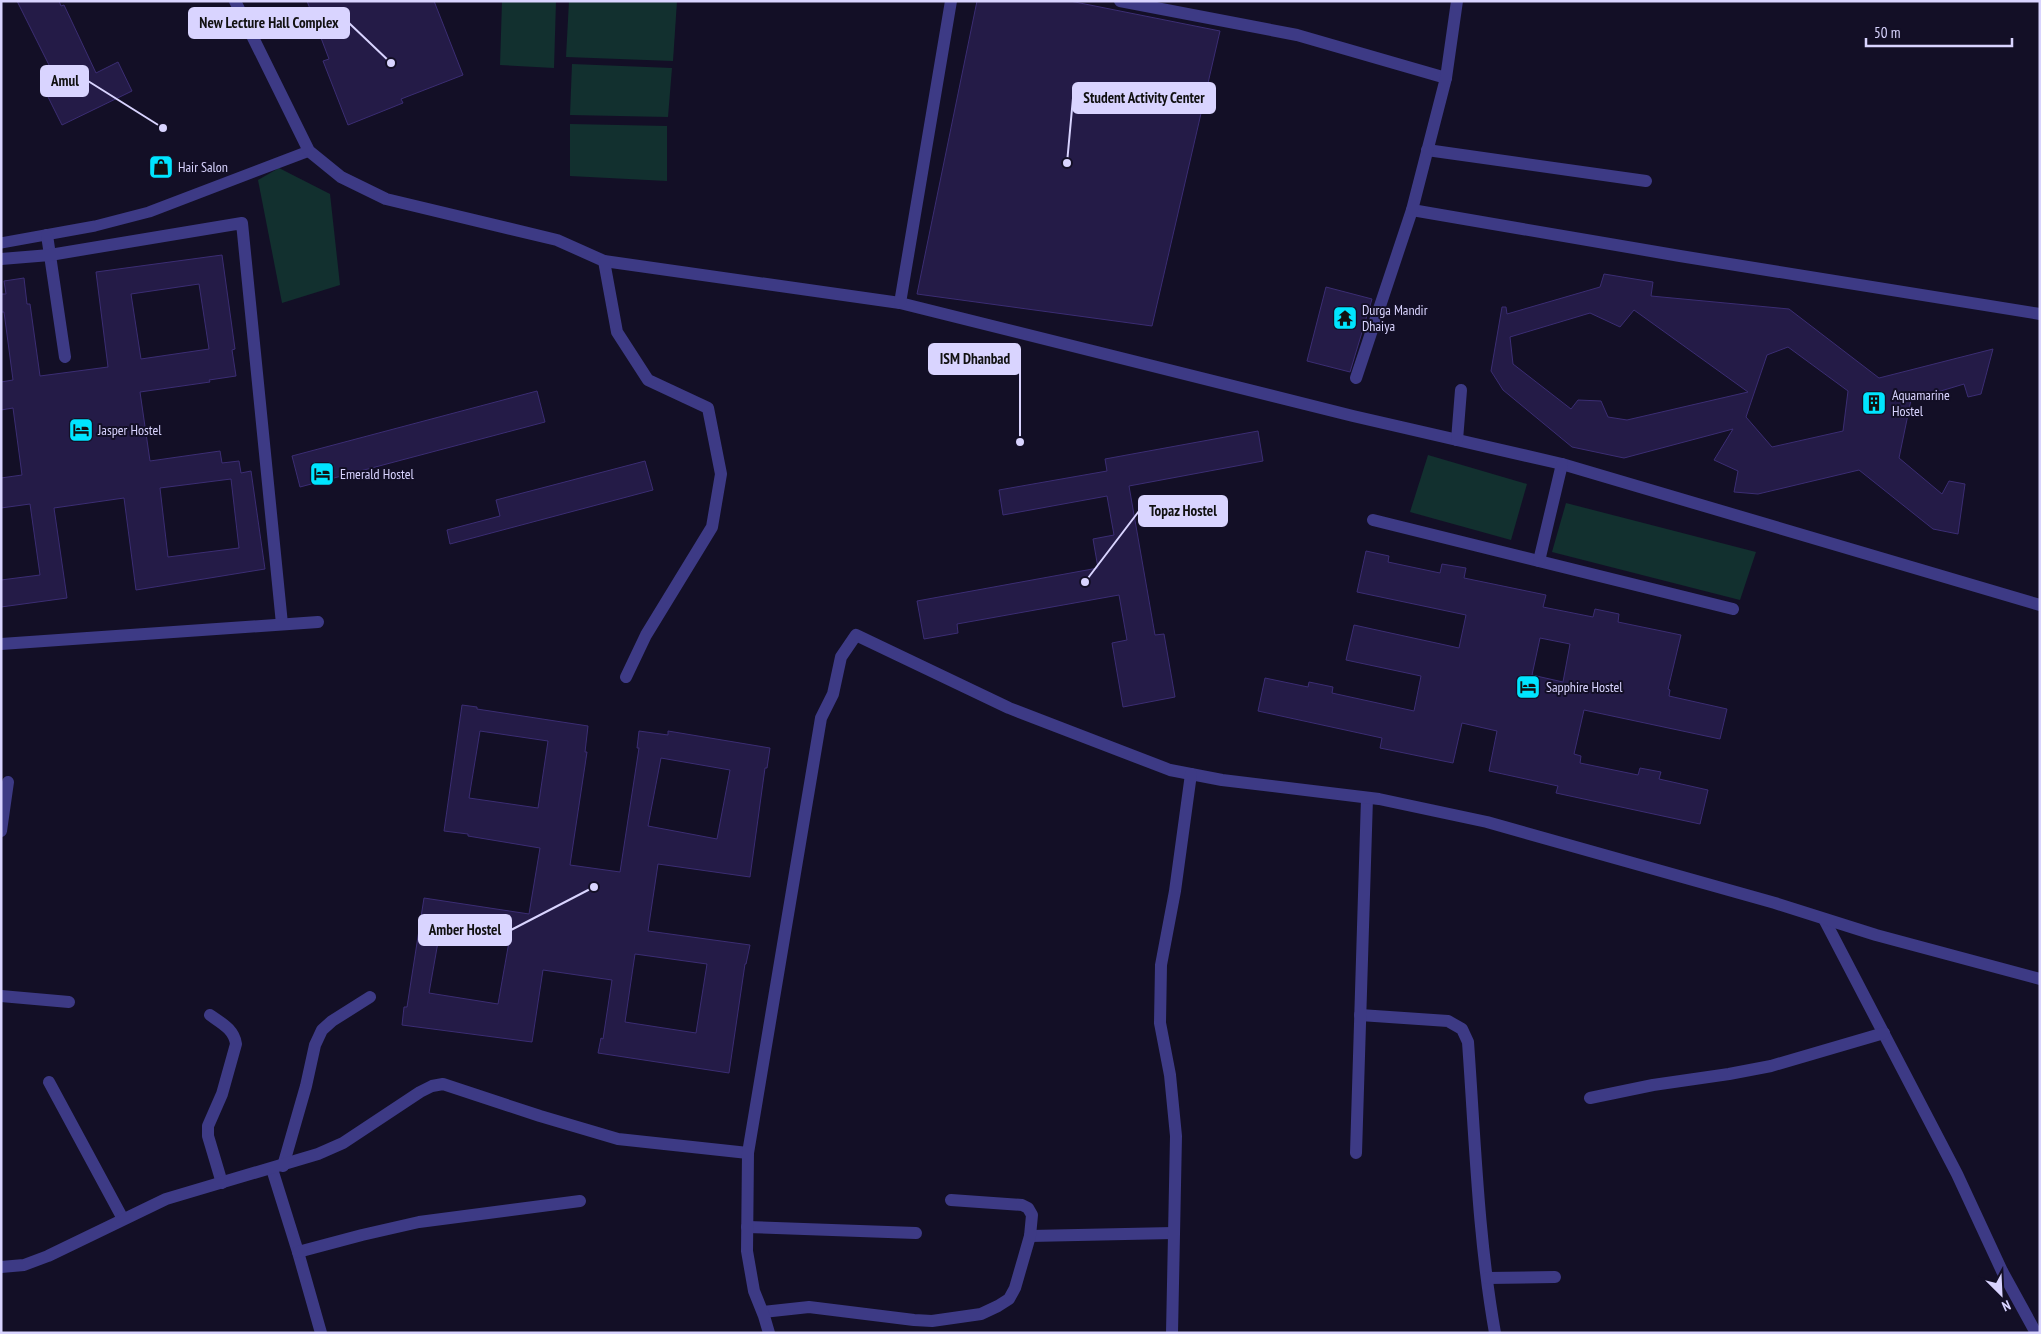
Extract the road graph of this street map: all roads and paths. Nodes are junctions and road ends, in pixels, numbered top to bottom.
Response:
1 (235, 1) edge
2 (951, 1) edge
3 (1120, 1) edge
4 (1457, 1) edge
5 (1446, 78) junction
6 (309, 150) junction
7 (1428, 150) junction
8 (1646, 180) dead end
9 (1412, 210) junction
10 (47, 235) junction
11 (1, 243) edge
12 (50, 255) junction
13 (1, 259) edge
14 (604, 261) junction
15 (900, 303) junction
16 (2040, 314) edge
17 (65, 357) dead end
18 (1356, 378) dead end
19 (1461, 390) dead end
20 (1457, 440) junction
21 (1562, 464) junction
22 (1372, 520) dead end
23 (1539, 561) junction
24 (2040, 604) edge
25 (1733, 609) dead end
26 (318, 622) dead end
27 (282, 624) junction
28 (1, 644) edge
29 (626, 677) dead end
30 (1192, 774) junction
31 (8, 782) dead end
32 (1367, 798) junction
33 (1, 831) edge
34 (1824, 919) junction
35 (2040, 979) edge
36 (1, 996) edge
37 (370, 997) dead end
38 (68, 1002) dead end
39 (210, 1015) dead end
40 (1360, 1015) junction
41 (1884, 1033) junction
42 (49, 1082) dead end
43 (1590, 1098) dead end
44 (748, 1153) junction
45 (1356, 1153) dead end
46 (278, 1167) junction
47 (222, 1183) junction
48 (951, 1200) dead end
49 (580, 1201) dead end
50 (123, 1219) junction
51 (747, 1228) junction
52 (916, 1233) dead end
53 (1173, 1234) junction
54 (1030, 1236) junction
55 (298, 1252) junction
56 (1, 1267) edge
57 (1555, 1277) dead end
58 (1487, 1278) junction
59 (763, 1312) junction
60 (321, 1333) edge
61 (769, 1333) edge
62 (1172, 1333) edge
63 (1495, 1333) edge
64 (2036, 1333) edge

1 - 6 street
2 - 15 street
3 - 5 street
4 - 5 street
5 - 7 street
6 - 10 lane
6 - 14 street
7 - 8 street
7 - 9 street
9 - 16 street
9 - 18 street
10 - 11 lane
10 - 12 street
12 - 13 street
12 - 17 street
12 - 27 street
14 - 15 street
14 - 29 street
15 - 20 street
19 - 20 street
20 - 21 street
21 - 23 street
21 - 24 street
22 - 23 street
23 - 25 street
26 - 27 street
27 - 28 street
30 - 32 street
30 - 44 street
30 - 53 street
31 - 33 street
32 - 34 street
32 - 40 street
34 - 35 street
34 - 41 street
36 - 38 street
37 - 46 street
39 - 47 street
40 - 45 street
40 - 58 street
41 - 43 street
41 - 64 street
42 - 50 street
44 - 46 street
44 - 51 street
46 - 47 street
46 - 55 street
47 - 50 street
48 - 54 street
49 - 55 street
50 - 56 street
51 - 52 street
51 - 59 street
53 - 54 street
53 - 62 street
54 - 59 street
55 - 60 street
57 - 58 street
58 - 63 street
59 - 61 street

